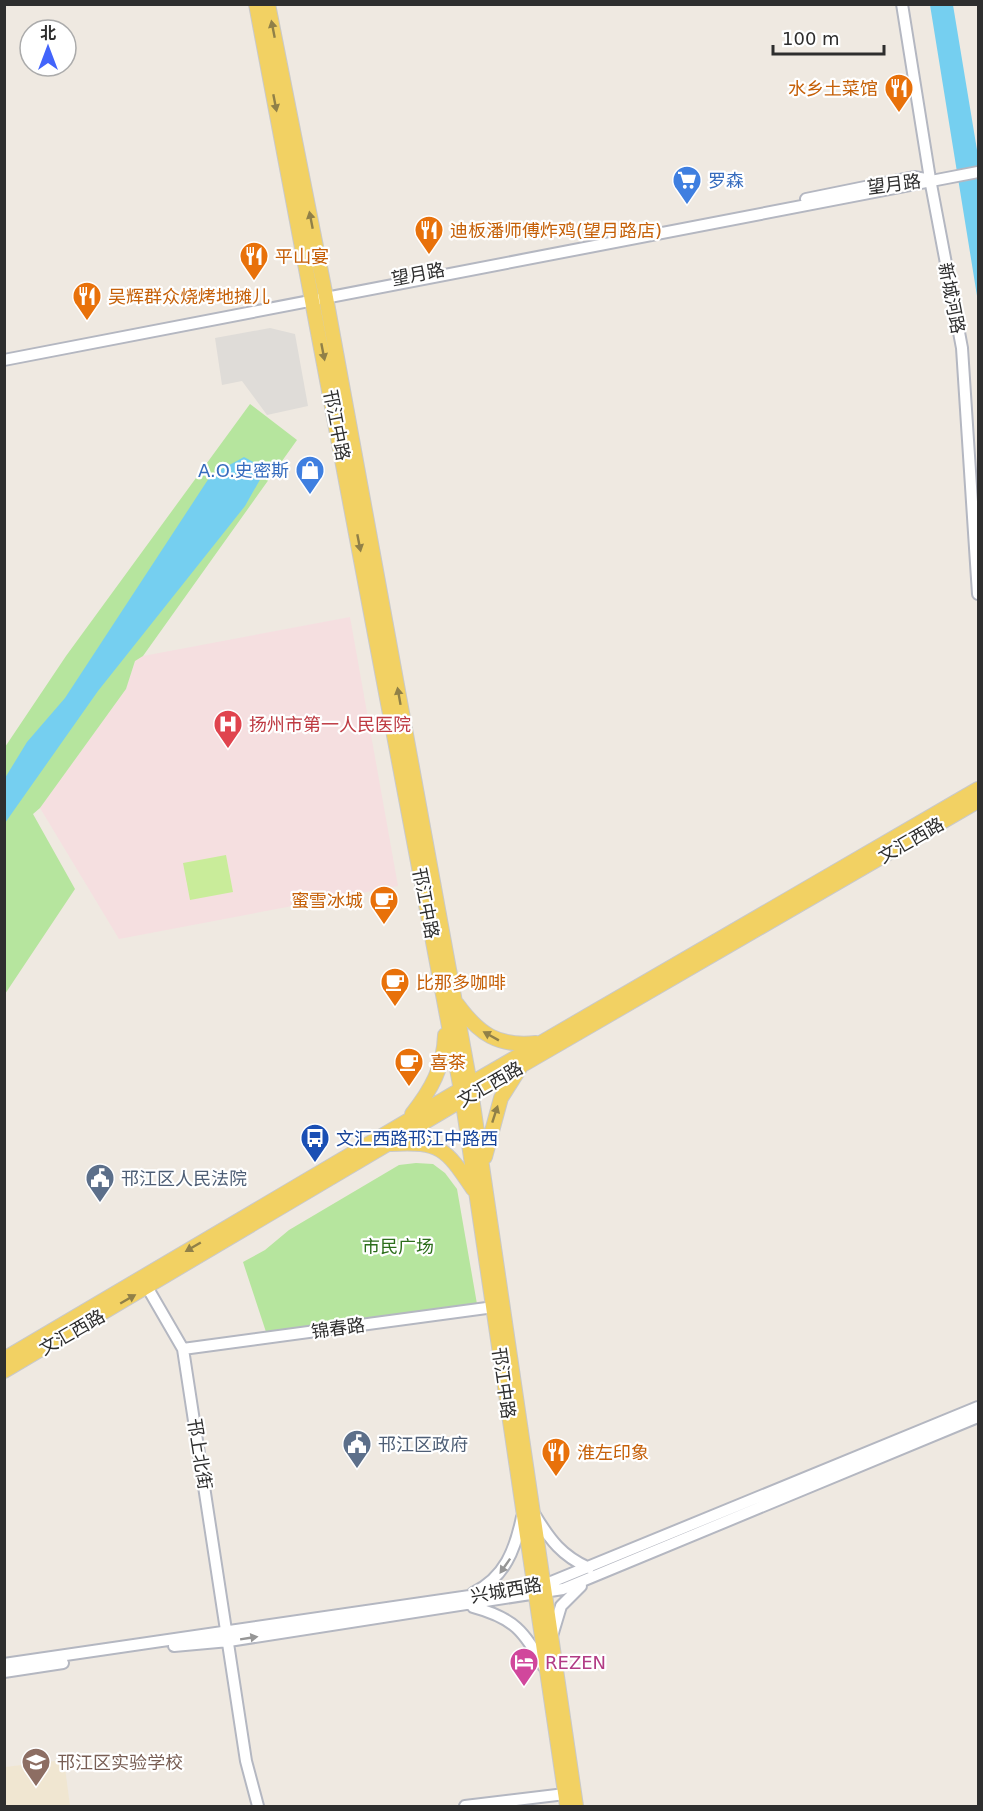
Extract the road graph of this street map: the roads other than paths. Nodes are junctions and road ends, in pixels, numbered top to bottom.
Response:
1 (256, 4) edge
2 (268, 4) edge
3 (902, 4) edge
4 (978, 172) edge
5 (930, 179) junction
6 (319, 296) junction
7 (4, 353) edge
8 (4, 360) edge
9 (978, 421) edge
10 (967, 422) junction
11 (978, 594) edge
12 (978, 789) edge
13 (978, 801) edge
14 (450, 1003) junction
15 (541, 1042) junction
16 (522, 1065) junction
17 (466, 1092) junction
18 (405, 1122) junction
19 (388, 1144) junction
20 (483, 1168) junction
21 (476, 1193) junction
22 (144, 1283) junction
23 (494, 1307) junction
24 (183, 1348) junction
25 (4, 1359) edge
26 (4, 1371) edge
27 (978, 1407) edge
28 (978, 1417) edge
29 (528, 1512) junction
30 (590, 1573) junction
31 (540, 1590) junction
32 (463, 1602) junction
33 (228, 1636) junction
34 (552, 1636) junction
35 (4, 1664) edge
36 (4, 1672) edge
37 (547, 1672) junction
38 (566, 1800) edge
39 (258, 1806) edge
40 (465, 1806) edge
41 (576, 1806) edge

1 -> 6 main road, 邗江中路
6 -> 2 main road, 邗江中路
3 - 5 street, 新城河路
4 - 5 street, 望月路
5 - 6 street, 望月路
5 - 10 street, 新城河路
6 - 7 street, 望月路
6 - 8 street, 望月路
6 - 14 main road, 邗江中路
9 - 10 street
10 - 11 street, 新城河路
12 - 15 main road, 文汇西路
13 - 16 main road, 文汇西路
15 -> 14 main road
14 - 17 main road, 邗江中路
14 - 18 main road
15 - 17 main road, 文汇西路
16 - 17 main road, 文汇西路
20 -> 16 main road
17 - 18 main road, 文汇西路
17 - 19 main road, 文汇西路
17 - 20 main road, 邗江中路
17 - 21 main road, 邗江中路
18 -> 22 main road, 文汇西路
19 - 21 main road
19 - 22 main road, 文汇西路
20 - 29 main road, 邗江中路
21 - 23 main road, 邗江中路
22 - 24 street, 邗上北街
22 - 25 main road, 文汇西路
26 -> 22 main road, 文汇西路
23 - 24 street, 锦春路
23 - 29 main road, 邗江中路
24 - 33 street, 邗上北街
27 - 30 street, 兴城西路
28 - 30 street, 兴城西路
29 - 30 street
29 - 31 main road, 邗江中路
29 -> 32 street
30 - 31 street, 兴城西路
30 - 34 street
31 - 32 street, 兴城西路
31 - 34 main road, 邗江中路
31 - 37 main road, 邗江中路
32 - 33 street, 兴城西路
32 - 37 street
33 - 35 street, 兴城西路
33 - 36 street, 兴城西路
33 - 39 street, 邗上北街
34 - 41 main road, 邗江中路
37 - 38 main road, 邗江中路
38 - 40 street

